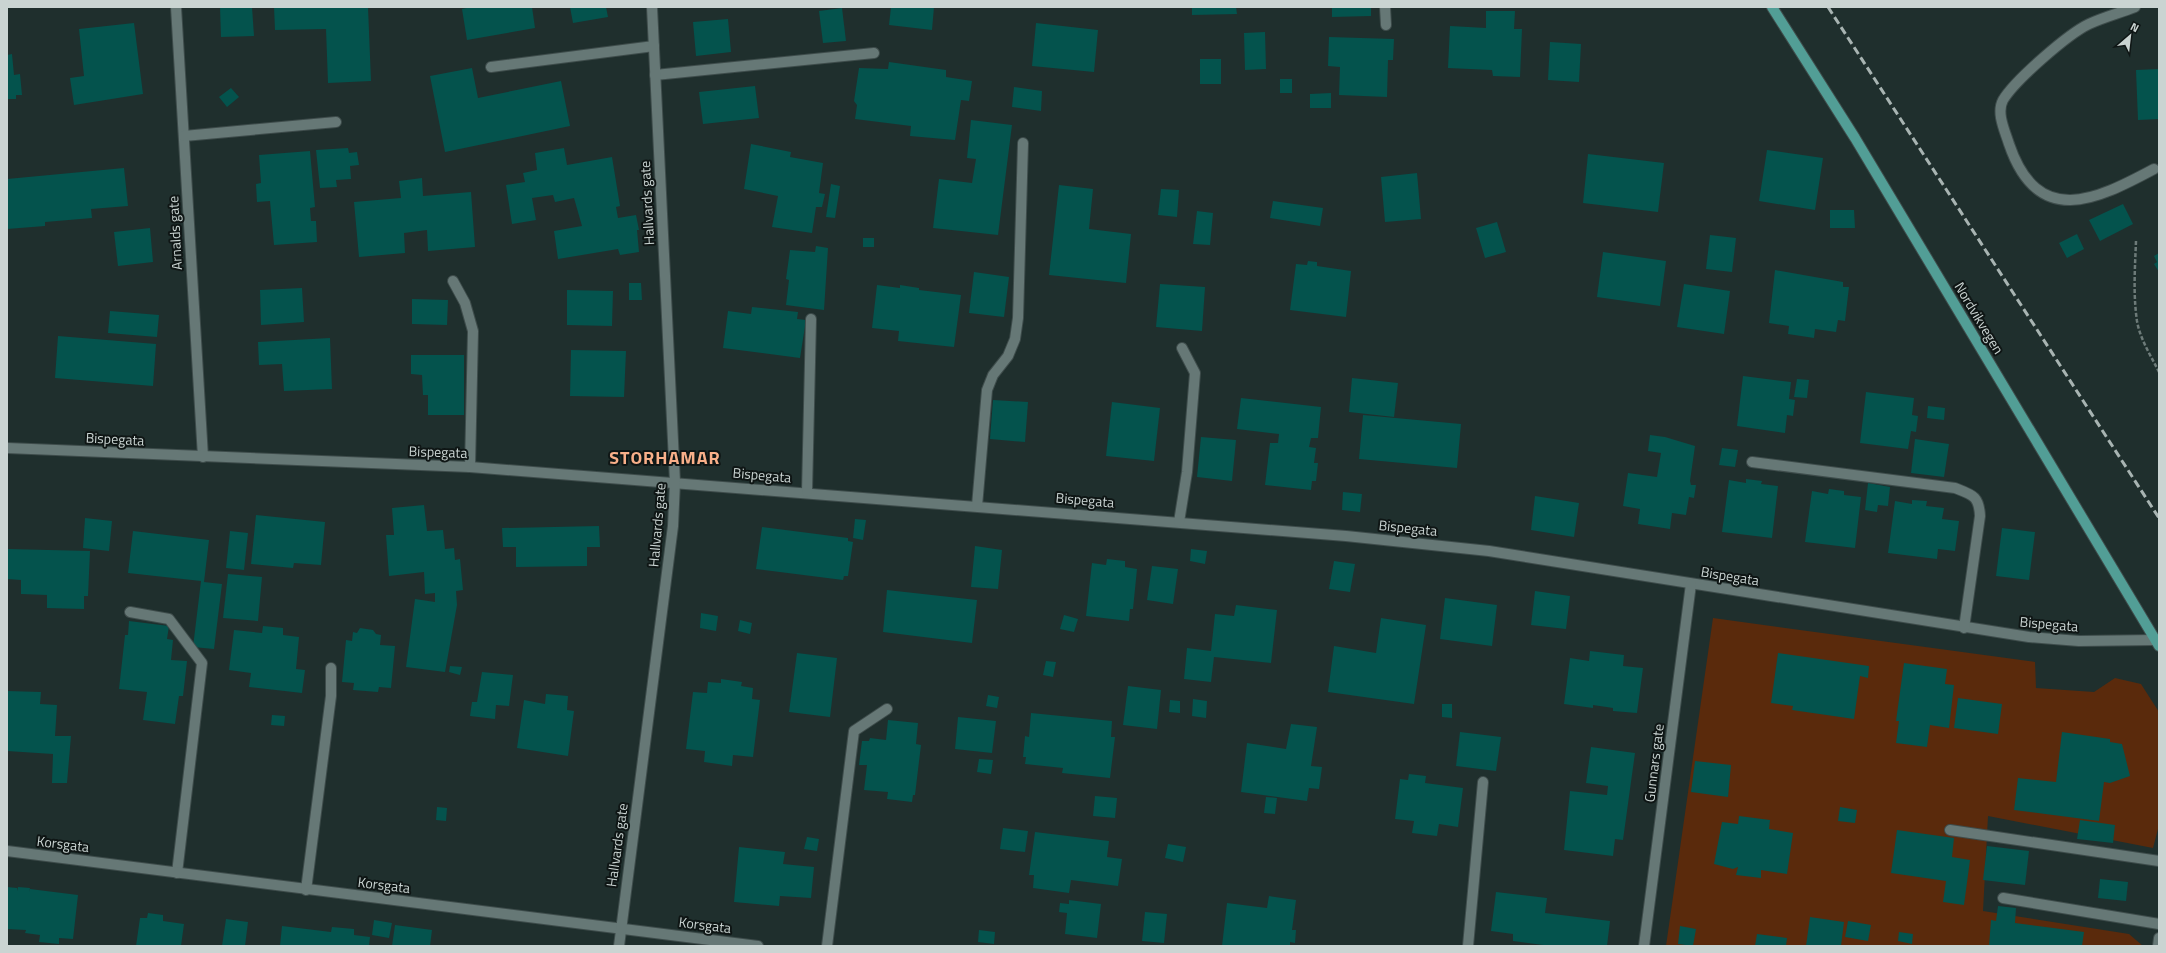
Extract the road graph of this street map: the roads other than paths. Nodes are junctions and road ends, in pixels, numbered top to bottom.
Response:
1 (176, 7) edge
2 (652, 7) edge
3 (1385, 7) edge
4 (1772, 7) edge
5 (2135, 7) edge
6 (1386, 25) dead end
7 (654, 46) junction
8 (874, 53) dead end
9 (490, 67) dead end
10 (655, 75) junction
11 (336, 122) dead end
12 (184, 136) junction
13 (1023, 143) dead end
14 (2154, 169) dead end
15 (453, 281) dead end
16 (811, 319) dead end
17 (1182, 348) dead end
18 (7, 448) edge
19 (203, 458) junction
20 (1752, 462) dead end
21 (470, 467) junction
22 (675, 482) junction
23 (807, 492) junction
24 (977, 506) junction
25 (1179, 522) junction
26 (1691, 584) junction
27 (130, 612) dead end
28 (1964, 628) junction
29 (2157, 643) edge
30 (331, 668) dead end
31 (887, 709) dead end
32 (1483, 782) dead end
33 (1950, 830) dead end
34 (7, 851) edge
35 (2159, 861) edge
36 (177, 873) junction
37 (306, 890) junction
38 (2003, 898) dead end
39 (2159, 924) edge
40 (620, 929) junction
41 (2159, 938) edge
42 (619, 946) edge
43 (758, 946) edge
44 (827, 946) edge
45 (1468, 946) edge
46 (1644, 946) edge
47 (2158, 946) edge

1 - 12 street, Arnalds gate
2 - 7 street, Hallvards gate
3 - 6 street
4 - 29 main road, Nordvikvegen
5 - 14 street
7 - 9 street
7 - 10 street, Hallvards gate
8 - 10 street
10 - 22 street, Hallvards gate
11 - 12 street
12 - 19 street, Arnalds gate
13 - 24 street
15 - 21 street
16 - 23 street
17 - 25 street
18 - 19 street, Bispegata
19 - 21 street, Bispegata
20 - 28 street
21 - 22 street, Bispegata
22 - 23 street, Bispegata
22 - 40 street, Hallvards gate
23 - 24 street, Bispegata
24 - 25 street, Bispegata
25 - 26 street, Bispegata
26 - 28 street, Bispegata
26 - 46 street, Gunnars gate
27 - 36 street
28 - 29 street, Bispegata
30 - 37 street
31 - 44 street
32 - 45 street
33 - 35 street
34 - 36 street, Korsgata
36 - 37 street, Korsgata
37 - 40 street, Korsgata
38 - 39 street
40 - 42 street, Hallvards gate
40 - 43 street, Korsgata
41 - 47 street

